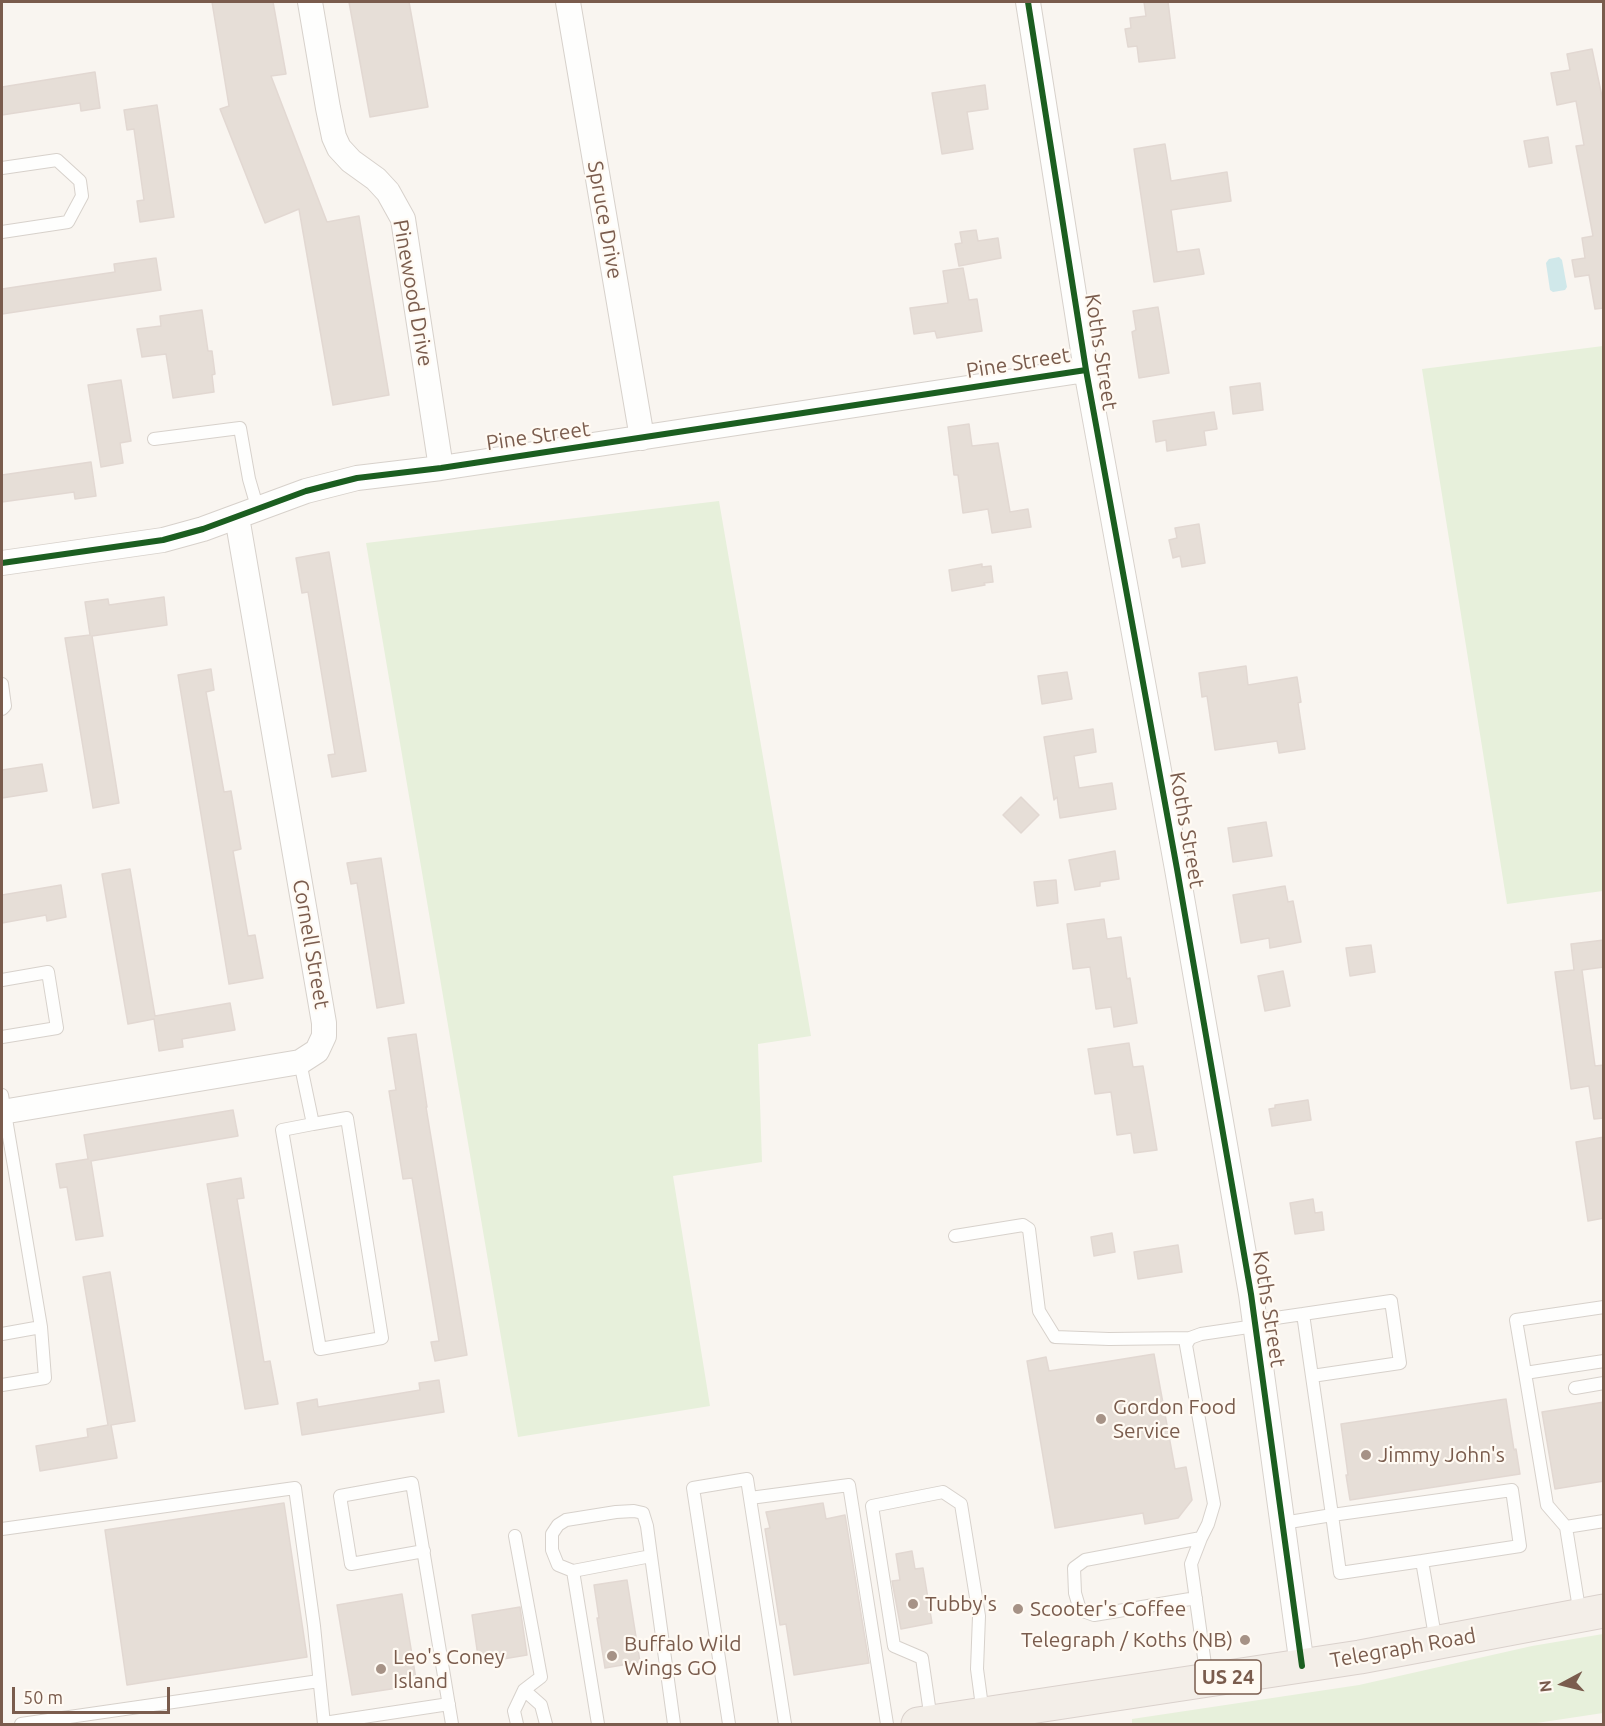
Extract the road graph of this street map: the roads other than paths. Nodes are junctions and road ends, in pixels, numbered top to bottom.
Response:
1 (310, 2) edge
2 (568, 2) edge
3 (1028, 2) edge
4 (2, 168) edge
5 (2, 232) edge
6 (1086, 370) junction
7 (642, 438) junction
8 (154, 439) dead end
9 (441, 468) junction
10 (248, 514) junction
11 (2, 563) edge
12 (2, 684) edge
13 (2, 709) edge
14 (2, 980) edge
15 (2, 1037) edge
16 (300, 1062) junction
17 (2, 1106) edge
18 (312, 1124) junction
19 (955, 1236) dead end
20 (1604, 1306) edge
21 (1303, 1314) junction
22 (1255, 1323) junction
23 (41, 1327) junction
24 (2, 1334) edge
25 (1190, 1338) junction
26 (1604, 1361) edge
27 (1525, 1373) junction
28 (1312, 1376) junction
29 (1604, 1383) edge
30 (2, 1385) edge
31 (1575, 1388) dead end
32 (750, 1498) junction
33 (1332, 1515) junction
34 (1604, 1521) edge
35 (1283, 1523) junction
36 (1566, 1527) junction
37 (2, 1529) edge
38 (515, 1536) dead end
39 (1201, 1538) junction
40 (424, 1551) junction
41 (651, 1556) junction
42 (1422, 1561) junction
43 (573, 1571) junction
44 (1196, 1598) junction
45 (1592, 1613) edge
46 (1492, 1632) junction
47 (1436, 1642) junction
48 (1302, 1666) junction
49 (319, 1681) junction
50 (1207, 1681) junction
51 (524, 1690) junction
52 (449, 1704) junction
53 (983, 1715) junction
54 (324, 1724) edge
55 (924, 1724) edge
56 (21, 1725) edge
57 (452, 1725) edge
58 (517, 1725) edge
59 (546, 1725) edge
60 (598, 1725) edge
61 (674, 1725) edge
62 (729, 1725) edge
63 (785, 1725) edge
64 (887, 1725) edge
65 (1080, 1725) edge

1 - 9 street, Pinewood Drive
2 - 7 street, Spruce Drive
3 - 6 street, Koths Street
4 - 5 lane
6 - 7 street, Pine Street
6 - 22 street, Koths Street
7 - 9 street, Pine Street
8 - 10 lane
9 - 10 street, Pine Street
10 - 11 street, Pine Street
10 - 16 street, Cornell Street
12 - 13 lane
14 - 15 lane
16 - 17 street
16 - 18 lane
17 - 23 lane
18 - 18 lane
19 - 25 lane
20 - 27 lane
21 - 22 lane
21 - 28 lane
21 - 28 lane
22 - 25 lane
22 - 35 street, Koths Street
23 - 24 lane
23 - 30 lane
25 - 39 lane
26 - 27 lane
27 - 36 lane
28 - 33 lane
29 - 31 lane
32 - 62 lane
32 - 63 lane
32 - 64 lane
33 - 35 lane
33 - 42 lane
33 - 42 lane
34 - 36 lane
35 - 48 street, Koths Street
36 - 45 lane
37 - 49 lane
38 - 51 lane
39 - 44 lane
39 - 44 lane
40 - 40 lane
40 - 52 lane
41 - 43 lane
41 - 43 lane
41 - 61 lane
42 - 47 lane
43 - 60 lane
44 - 50 lane
45 - 46 main road, Telegraph Road / US 24
46 - 47 main road, Telegraph Road / US 24
46 - 65 main road
47 - 48 main road, Telegraph Road / US 24
48 - 50 main road, Telegraph Road / US 24
49 - 54 lane
49 - 56 lane
50 - 53 main road, Telegraph Road / US 24
51 - 58 lane
51 - 59 lane
52 - 54 lane
52 - 57 lane
53 - 55 main road, Telegraph Road / US 24
53 - 55 lane

